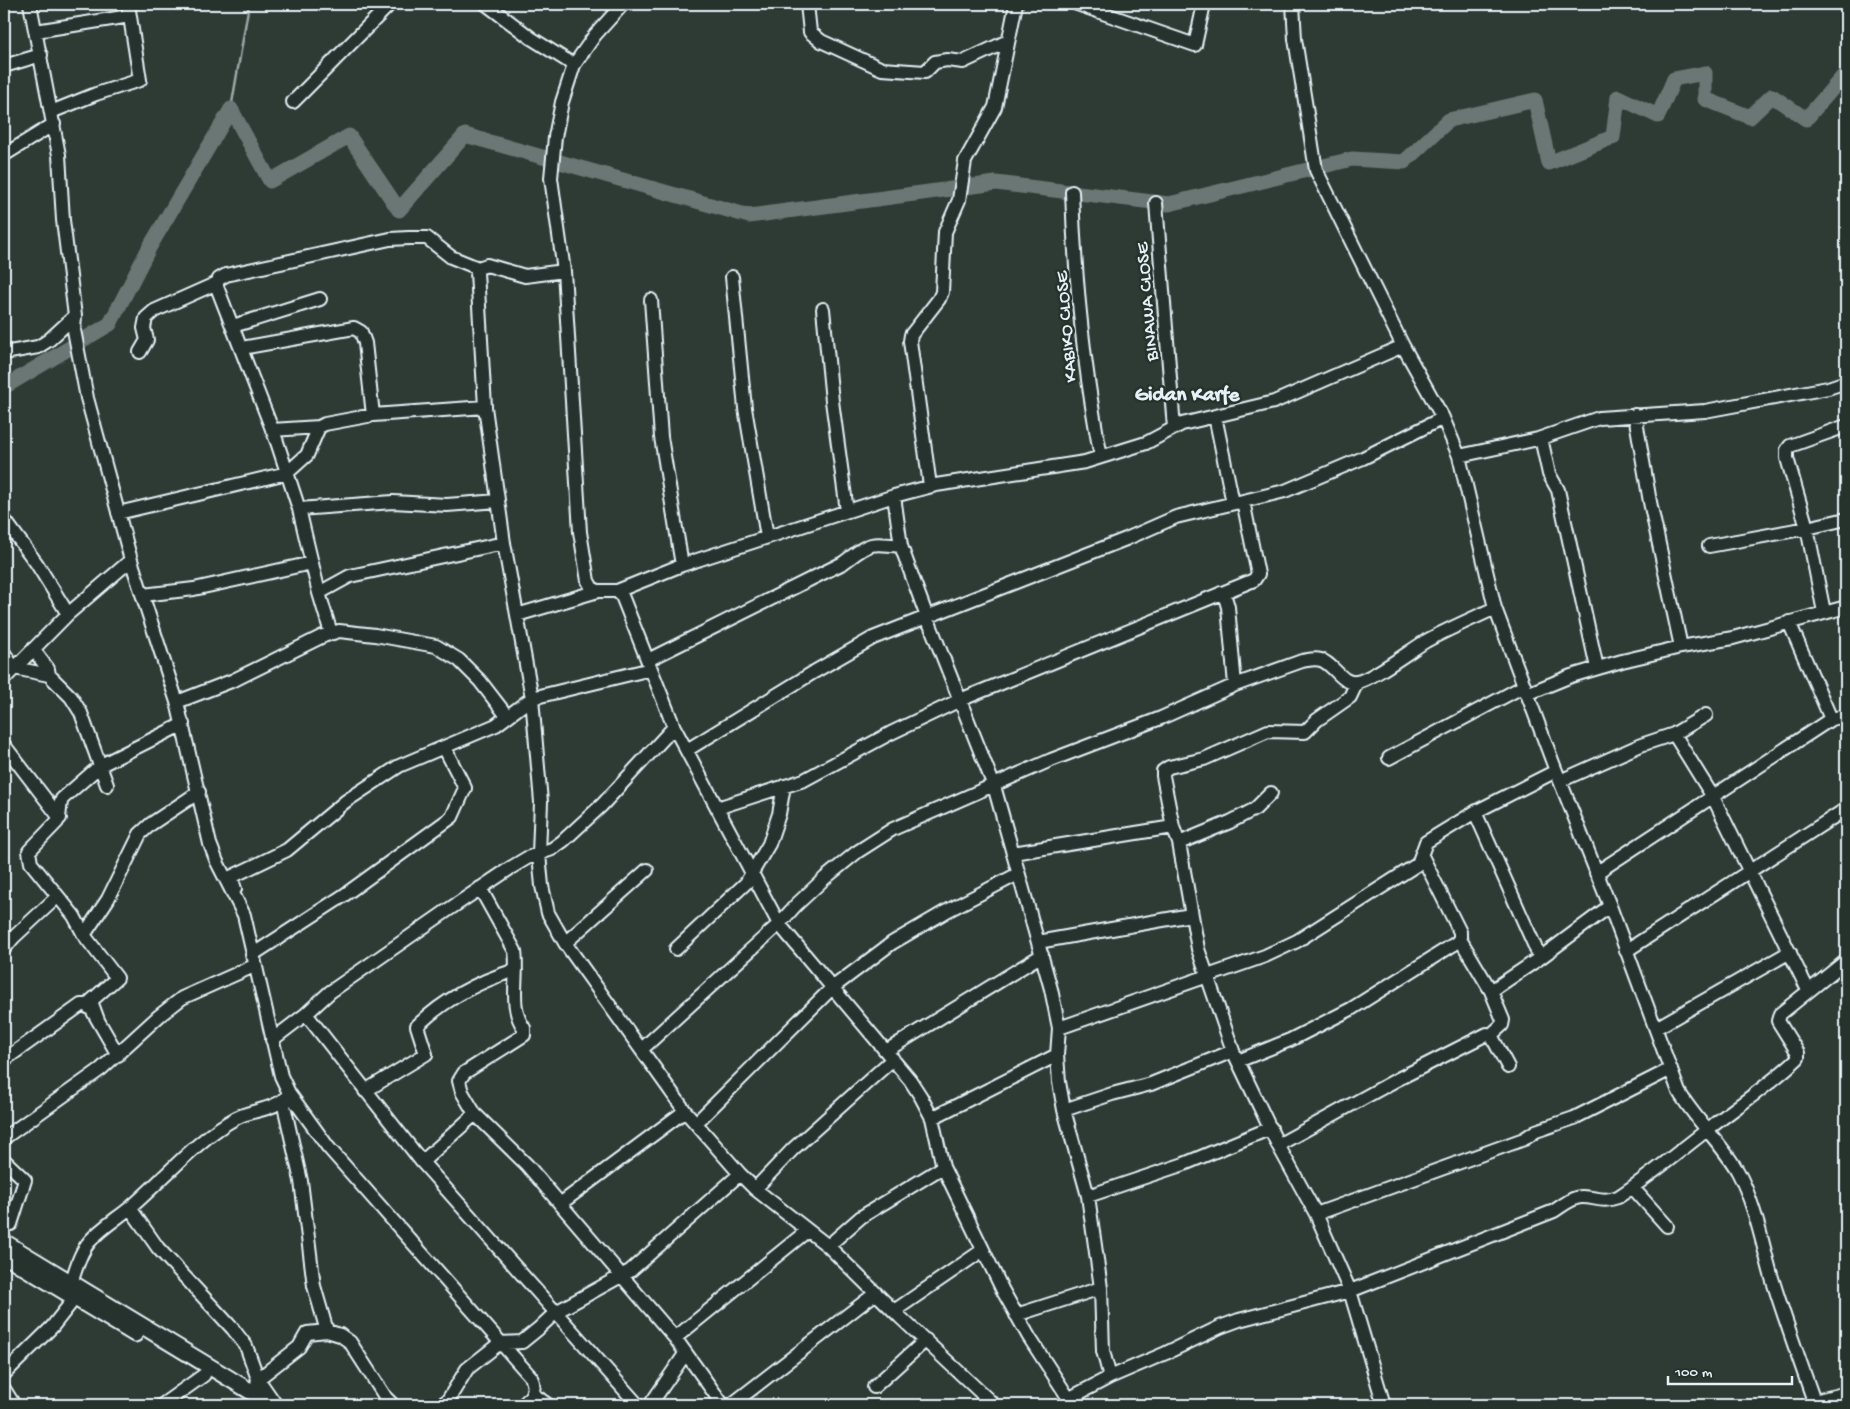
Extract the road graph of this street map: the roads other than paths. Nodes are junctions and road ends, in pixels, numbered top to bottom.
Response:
1 (30, 4) edge
2 (390, 4) edge
3 (486, 4) edge
4 (623, 4) edge
5 (807, 4) edge
6 (1016, 4) edge
7 (1077, 4) edge
8 (1204, 4) edge
9 (1293, 4) edge
10 (129, 10) edge
11 (36, 31) junction
12 (1008, 41) junction
13 (41, 56) junction
14 (574, 65) junction
15 (4, 66) edge
16 (293, 102) dead end
17 (52, 118) junction
18 (4, 155) edge
19 (1072, 192) dead end
20 (1156, 203) dead end
21 (478, 268) junction
22 (564, 271) junction
23 (732, 277) dead end
24 (217, 283) junction
25 (320, 299) dead end
26 (651, 300) dead end
27 (823, 309) dead end
28 (74, 316) junction
29 (233, 326) junction
30 (1403, 346) junction
31 (242, 348) junction
32 (140, 352) dead end
33 (4, 353) edge
34 (1846, 382) edge
35 (485, 407) junction
36 (373, 415) junction
37 (1215, 416) junction
38 (1635, 416) junction
39 (1443, 418) junction
40 (1846, 426) edge
41 (319, 427) junction
42 (1174, 428) junction
43 (272, 430) junction
44 (1540, 438) junction
45 (1459, 456) junction
46 (1101, 457) junction
47 (287, 473) junction
48 (930, 486) junction
49 (894, 496) junction
50 (498, 501) junction
51 (1238, 502) junction
52 (299, 509) junction
53 (847, 511) junction
54 (118, 513) junction
55 (4, 519) edge
56 (1846, 519) edge
57 (1807, 528) junction
58 (767, 537) junction
59 (504, 543) junction
60 (901, 546) junction
61 (1709, 546) dead end
62 (132, 560) junction
63 (312, 563) junction
64 (682, 565) junction
65 (598, 591) junction
66 (617, 591) junction
67 (319, 593) junction
68 (1221, 593) junction
69 (143, 595) junction
70 (1846, 607) edge
71 (1495, 608) junction
72 (1824, 612) junction
73 (68, 614) junction
74 (517, 615) junction
75 (927, 617) junction
76 (1789, 622) junction
77 (331, 633) junction
78 (1681, 647) junction
79 (33, 649) junction
80 (4, 653) edge
81 (649, 665) junction
82 (14, 668) junction
83 (1598, 668) junction
84 (49, 675) junction
85 (4, 678) edge
86 (1357, 682) junction
87 (1235, 685) junction
88 (1526, 690) junction
89 (532, 698) junction
90 (960, 700) junction
91 (178, 702) junction
92 (1706, 715) dead end
93 (507, 716) junction
94 (1846, 716) edge
95 (1831, 719) junction
96 (183, 724) junction
97 (674, 727) junction
98 (1674, 734) junction
99 (4, 745) edge
100 (444, 747) junction
101 (687, 750) junction
102 (1389, 758) dead end
103 (101, 765) junction
104 (1558, 776) junction
105 (107, 785) dead end
106 (784, 786) junction
107 (994, 786) junction
108 (199, 792) junction
109 (1271, 793) dead end
110 (1713, 798) junction
111 (718, 808) junction
112 (1846, 809) edge
113 (1475, 812) junction
114 (60, 818) junction
115 (1173, 827) junction
116 (1179, 843) junction
117 (1013, 853) junction
118 (539, 854) junction
119 (1422, 856) junction
120 (647, 870) dead end
121 (1750, 871) junction
122 (1596, 873) junction
123 (1018, 874) junction
124 (751, 875) junction
125 (480, 888) junction
126 (58, 897) junction
127 (1610, 906) junction
128 (244, 915) junction
129 (1191, 915) junction
130 (779, 924) junction
131 (84, 935) junction
132 (1460, 939) junction
133 (1038, 942) junction
134 (565, 943) junction
135 (4, 949) edge
136 (676, 949) dead end
137 (1626, 951) junction
138 (1790, 952) junction
139 (1042, 955) junction
140 (1540, 958) junction
141 (253, 961) junction
142 (1844, 967) edge
143 (516, 970) junction
144 (1207, 977) junction
145 (832, 988) junction
146 (1808, 990) junction
147 (1491, 991) junction
148 (306, 1014) junction
149 (98, 1020) junction
150 (1059, 1028) junction
151 (1656, 1028) junction
152 (1491, 1034) junction
153 (272, 1040) junction
154 (642, 1049) junction
155 (118, 1055) junction
156 (889, 1055) junction
157 (1057, 1055) junction
158 (1236, 1056) junction
159 (4, 1060) edge
160 (1508, 1067) dead end
161 (1671, 1069) junction
162 (365, 1091) junction
163 (286, 1097) junction
164 (1064, 1110) junction
165 (686, 1111) junction
166 (475, 1114) junction
167 (932, 1118) junction
168 (696, 1123) junction
169 (1271, 1128) junction
170 (1707, 1129) junction
171 (4, 1138) edge
172 (1278, 1144) junction
173 (4, 1160) edge
174 (422, 1162) junction
175 (943, 1167) junction
176 (740, 1174) junction
177 (1633, 1188) junction
178 (755, 1189) junction
179 (1088, 1196) junction
180 (560, 1204) junction
181 (130, 1208) junction
182 (1316, 1214) junction
183 (4, 1223) edge
184 (1667, 1226) dead end
185 (807, 1231) junction
186 (4, 1242) edge
187 (828, 1246) junction
188 (983, 1250) junction
189 (4, 1255) edge
190 (25, 1262) junction
191 (621, 1275) junction
192 (1101, 1288) junction
193 (73, 1290) junction
194 (1350, 1291) junction
195 (876, 1293) junction
196 (894, 1311) junction
197 (556, 1312) junction
198 (1016, 1315) junction
199 (327, 1331) junction
200 (675, 1338) junction
201 (926, 1340) junction
202 (500, 1342) junction
203 (685, 1354) junction
204 (4, 1374) edge
205 (204, 1375) junction
206 (1110, 1377) junction
207 (258, 1379) junction
208 (874, 1388) dead end
209 (4, 1389) edge
210 (533, 1394) junction
211 (1846, 1396) edge
212 (254, 1400) edge
213 (1071, 1402) edge
214 (14, 1405) edge
215 (162, 1405) edge
216 (274, 1405) edge
217 (393, 1405) edge
218 (441, 1405) edge
219 (523, 1405) edge
220 (548, 1405) edge
221 (638, 1405) edge
222 (650, 1405) edge
223 (724, 1405) edge
224 (731, 1405) edge
225 (994, 1405) edge
226 (1384, 1405) edge
227 (1813, 1405) edge

1 - 11 street
2 - 16 street
3 - 14 street
4 - 14 street
5 - 12 street
6 - 12 street
7 - 8 street
9 - 30 street
10 - 11 street
10 - 17 street
11 - 13 street
12 - 48 street
13 - 15 street
13 - 17 street
14 - 22 street
17 - 18 street
17 - 28 street
19 - 46 street, KABIKO CLOSE
20 - 42 street, BINAWA CLOSE
21 - 22 street
21 - 24 street
21 - 35 street
22 - 65 street
23 - 58 street
24 - 29 street
24 - 32 street
25 - 29 street
26 - 64 street
27 - 53 street
28 - 33 street
28 - 54 street
29 - 31 street
30 - 37 street
30 - 39 street
31 - 36 street
31 - 43 street
34 - 38 street
35 - 36 street
35 - 50 street
36 - 41 street
37 - 42 street
37 - 51 street
38 - 44 street
38 - 78 street
39 - 45 street
39 - 51 street
40 - 57 street
41 - 43 street
41 - 47 street
42 - 46 street
43 - 47 street
44 - 45 street
44 - 83 street
45 - 71 street
46 - 48 street
47 - 52 street
47 - 54 street
48 - 49 street
49 - 53 street
49 - 60 street
50 - 52 street
50 - 59 street
51 - 68 street
51 - 75 street
52 - 63 street
53 - 58 street
54 - 62 street
55 - 73 street
56 - 57 street
57 - 61 street
57 - 72 street
58 - 64 street
59 - 67 street
59 - 74 street
60 - 75 street
60 - 81 street
62 - 69 street
62 - 73 street
63 - 67 street
63 - 69 street
64 - 66 street
65 - 66 street
65 - 74 street
66 - 81 street
67 - 77 street
68 - 87 street
68 - 90 street
69 - 91 street
70 - 72 street
71 - 86 street
71 - 88 street
72 - 76 street
73 - 79 street
74 - 89 street
75 - 90 street
75 - 101 street
76 - 78 street
76 - 95 street
77 - 91 street
77 - 93 street
78 - 83 street
79 - 82 street
79 - 84 street
80 - 82 street
81 - 89 street
81 - 97 street
82 - 84 street
82 - 85 street
83 - 88 street
84 - 103 street
86 - 87 street
86 - 115 street
87 - 107 street
88 - 102 street
88 - 104 street
89 - 93 street
89 - 118 street
90 - 106 street
90 - 107 street
91 - 96 street
92 - 98 street
93 - 100 street
94 - 95 street
95 - 110 street
96 - 103 street
96 - 108 street
97 - 101 street
97 - 118 street
98 - 104 street
98 - 110 street
99 - 114 street
100 - 128 street
100 - 141 street
101 - 111 street
103 - 105 street
103 - 114 street
104 - 113 street
104 - 122 street
106 - 111 street
106 - 124 street
107 - 117 street
107 - 130 street
108 - 128 street
108 - 131 street
109 - 116 street
110 - 121 street
110 - 122 street
111 - 124 street
112 - 121 street
113 - 119 street
113 - 140 street
114 - 126 street
115 - 116 street
115 - 117 street
116 - 129 street
117 - 123 street
118 - 125 street
118 - 134 street
119 - 132 street
119 - 144 street
120 - 134 street
121 - 137 street
121 - 138 street
122 - 127 street
123 - 133 street
123 - 145 street
124 - 130 street
124 - 136 street
125 - 143 street
125 - 148 street
126 - 131 street
126 - 135 street
127 - 137 street
127 - 140 street
128 - 141 street
129 - 133 street
129 - 144 street
130 - 145 street
130 - 154 street
131 - 149 street
132 - 147 street
132 - 158 street
133 - 139 street
134 - 154 street
137 - 151 street
138 - 146 street
138 - 151 street
139 - 150 street
139 - 156 street
140 - 147 street
141 - 153 street
141 - 155 street
142 - 146 street
143 - 162 street
143 - 166 street
144 - 150 street
144 - 158 street
145 - 156 street
145 - 168 street
146 - 170 street
147 - 152 street
148 - 153 street
148 - 162 street
149 - 155 street
149 - 159 street
150 - 157 street
151 - 161 street
152 - 160 street
152 - 172 street
153 - 163 street
154 - 165 street
155 - 171 street
156 - 167 street
156 - 178 street
157 - 164 street
157 - 167 street
158 - 164 street
158 - 169 street
161 - 170 street
161 - 182 street
162 - 174 street
163 - 181 street
163 - 199 street
163 - 202 street
164 - 179 street
165 - 168 street
165 - 180 street
166 - 174 street
166 - 180 street
167 - 175 street
168 - 176 street
169 - 172 street
169 - 179 street
170 - 177 street
170 - 227 street
172 - 182 street
173 - 183 street
174 - 197 street
175 - 187 street
175 - 188 street
176 - 178 street
176 - 191 street
177 - 184 street
177 - 194 street
178 - 185 street
179 - 192 street
180 - 191 street
181 - 193 street
181 - 207 street
182 - 194 street
185 - 187 street
185 - 200 street
186 - 190 main road
187 - 195 street
188 - 196 street
188 - 198 street
189 - 190 main road
190 - 193 main road
191 - 197 street
191 - 200 street
192 - 198 street
192 - 206 street
193 - 204 street
193 - 205 main road
193 - 212 main road
194 - 206 street
194 - 226 street
195 - 196 street
195 - 224 street
196 - 201 street
197 - 202 street
197 - 221 street
198 - 213 street
199 - 207 street
199 - 217 street
200 - 203 street
201 - 208 street
201 - 225 street
202 - 210 street
202 - 218 street
203 - 222 street
203 - 223 street
205 - 212 main road
205 - 215 street
206 - 213 street
207 - 212 street
207 - 216 street
209 - 214 street
210 - 219 street
210 - 220 street
211 - 227 highway
212 - 216 main road

